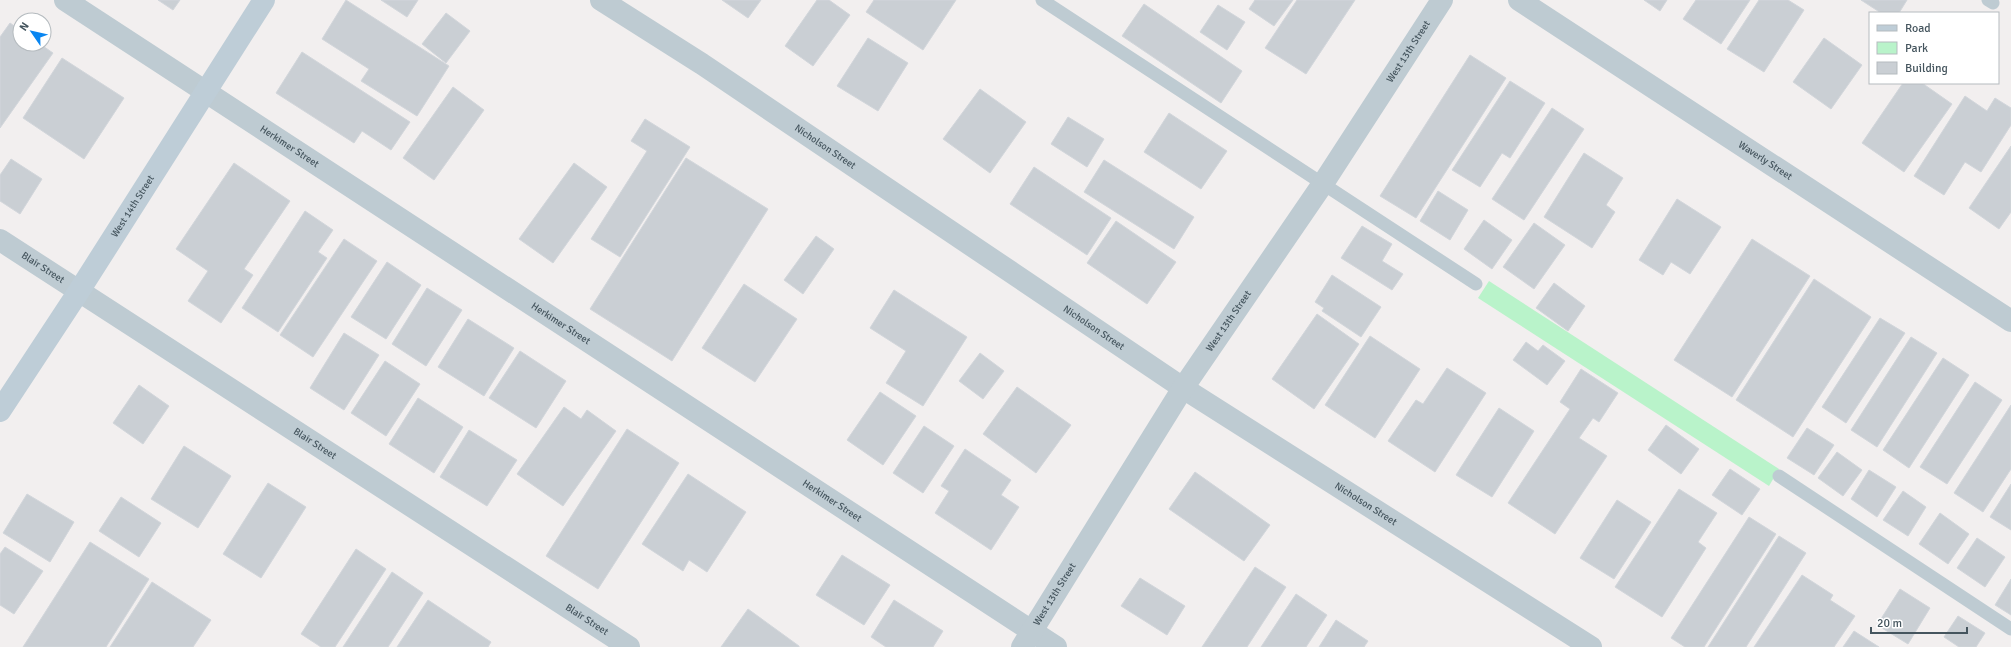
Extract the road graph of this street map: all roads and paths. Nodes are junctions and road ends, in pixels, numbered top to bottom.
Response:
1 (65, 0) edge
2 (264, 0) edge
3 (601, 0) edge
4 (1042, 0) edge
5 (1442, 0) edge
6 (1519, 0) edge
7 (205, 91) junction
8 (1322, 185) junction
9 (0, 240) edge
10 (1476, 284) dead end
11 (79, 291) junction
12 (2011, 321) edge
13 (1183, 388) junction
14 (0, 411) edge
15 (1779, 476) dead end
16 (2011, 629) edge
17 (1027, 639) edge
18 (629, 647) edge
19 (1056, 647) edge
20 (1591, 647) edge

1 - 7 street, Herkimer Street
2 - 7 street, West 14th Street
3 - 13 street, Nicholson Street
4 - 8 lane
5 - 8 street, West 13th Street
6 - 12 street, Waverly Street
7 - 11 street, West 14th Street
7 - 17 street, Herkimer Street
8 - 10 lane
8 - 13 street, West 13th Street
9 - 11 street, Blair Street
11 - 14 street, West 14th Street
11 - 18 street, Blair Street
13 - 17 street, West 13th Street
13 - 20 street, Nicholson Street
15 - 16 lane
17 - 19 street, Herkimer Street

